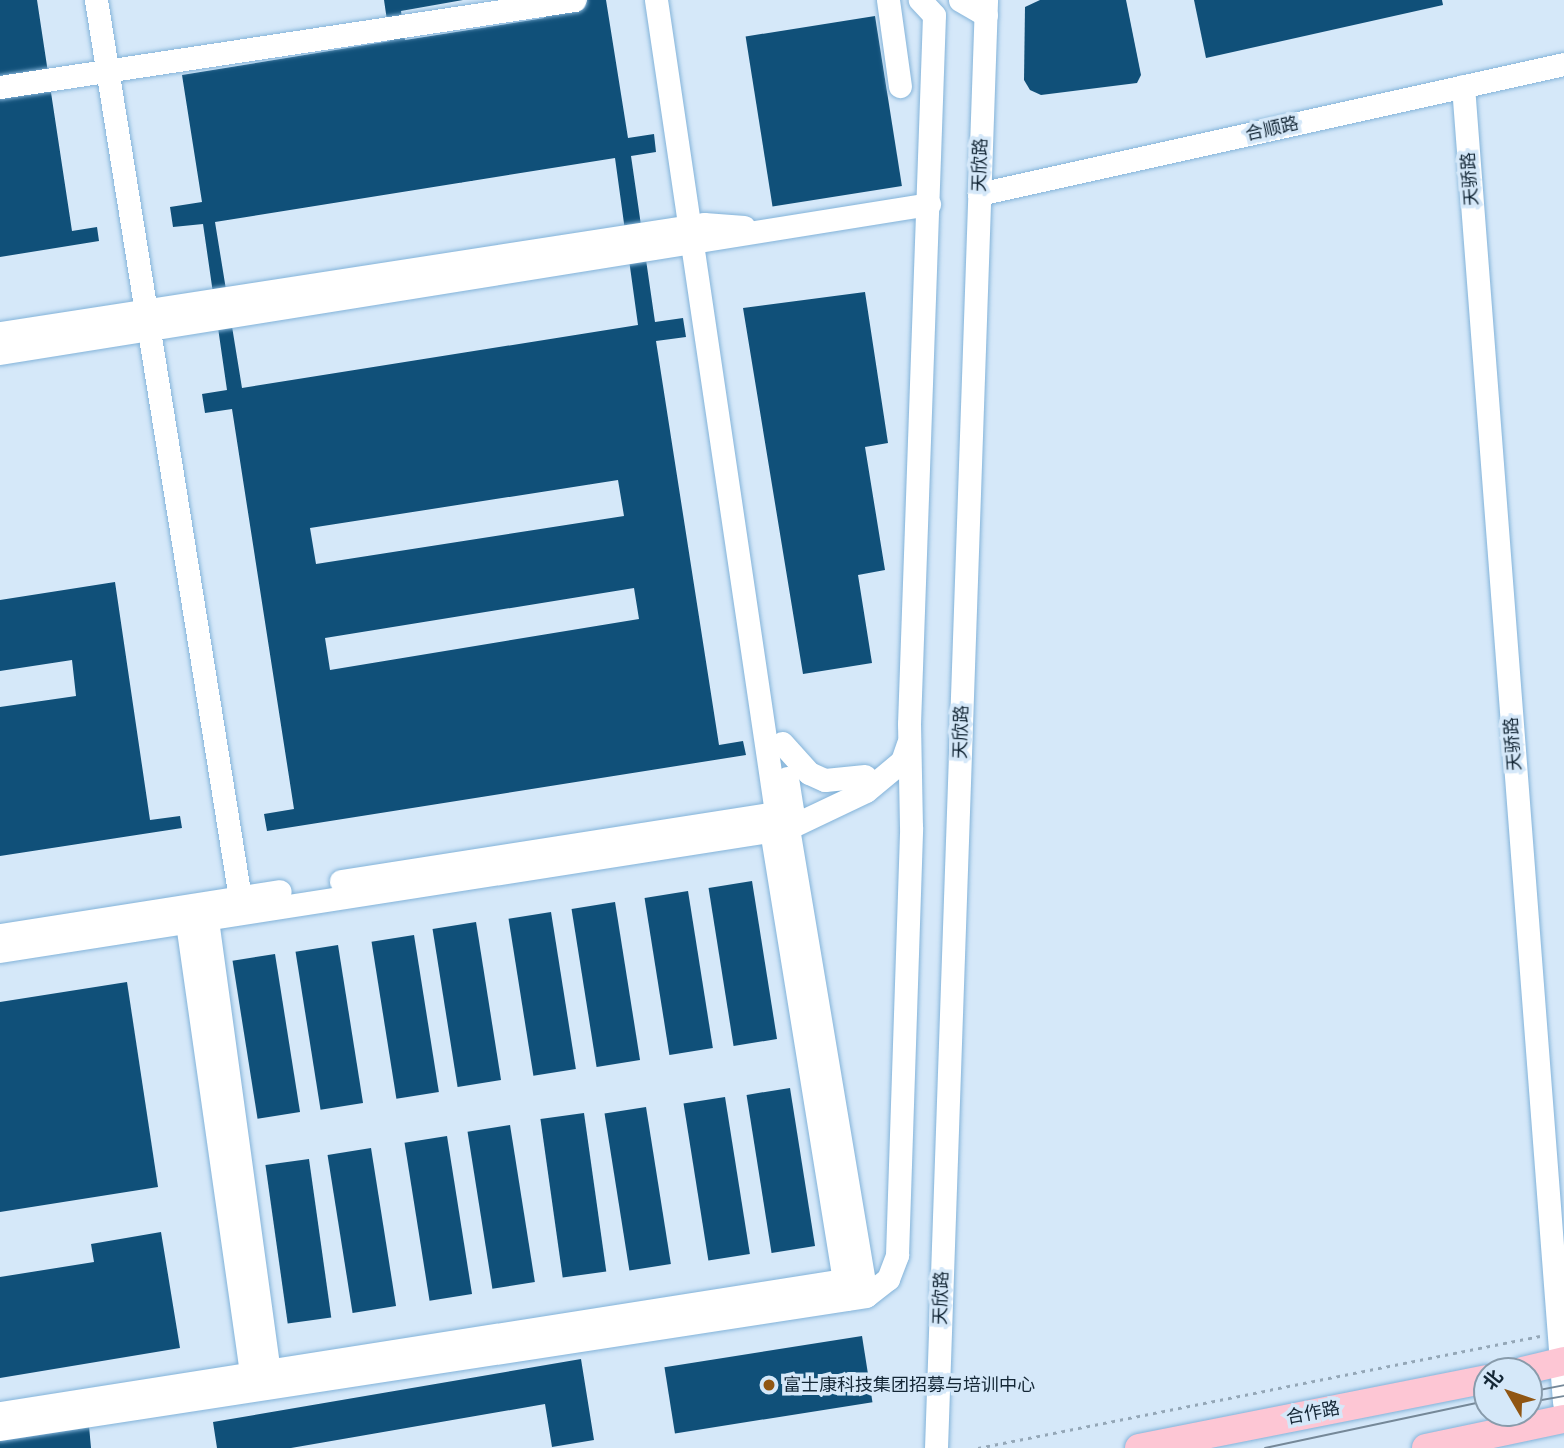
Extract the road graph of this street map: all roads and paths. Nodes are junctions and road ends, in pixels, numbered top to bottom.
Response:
1 (96, 0) edge
2 (574, 0) edge
3 (656, 0) edge
4 (670, 0) edge
5 (888, 0) edge
6 (919, 0) edge
7 (960, 0) edge
8 (986, 8) edge
9 (1564, 64) edge
10 (107, 70) junction
11 (900, 86) dead end
12 (1463, 86) junction
13 (0, 87) edge
14 (979, 194) junction
15 (929, 204) junction
16 (698, 234) junction
17 (148, 320) junction
18 (0, 333) edge
19 (0, 353) edge
20 (909, 724) junction
21 (782, 743) junction
22 (865, 776) junction
23 (782, 820) junction
24 (241, 905) junction
25 (195, 912) junction
26 (0, 935) edge
27 (0, 951) edge
28 (855, 1288) junction
29 (1557, 1332) junction
30 (1562, 1361) edge
31 (1543, 1366) edge
32 (261, 1381) junction
33 (1473, 1382) edge
34 (1564, 1402) edge
35 (0, 1413) edge
36 (1564, 1419) edge
37 (0, 1429) edge
38 (936, 1448) edge
39 (978, 1448) edge
40 (1139, 1448) edge
41 (1426, 1448) edge

1 - 10 street
2 - 10 street
3 - 16 street
4 - 16 street
5 - 11 street
6 - 15 street
7 - 8 street, 天欣路
8 - 14 street, 天欣路
9 - 12 street, 合顺路
10 - 13 street
10 - 17 street
12 - 14 street, 合顺路
12 - 29 street, 天骄路
14 - 38 street, 天欣路
15 - 16 street
15 - 20 street
16 - 17 street
16 - 21 street
16 - 23 street
17 - 18 street
17 - 19 street
17 - 24 street
20 - 22 street
20 - 23 street
20 - 28 street
21 - 22 street
21 - 23 street
22 - 23 street
23 - 24 street
23 - 28 street
24 - 25 street
25 - 26 street
25 - 27 street
25 - 32 street
28 - 32 street
29 - 30 street, 天骄路
29 - 39 path
30 - 31 main road
30 - 34 street, 天骄路
32 - 35 street
32 - 37 street
33 - 40 main road, 合作路
36 - 41 main road

